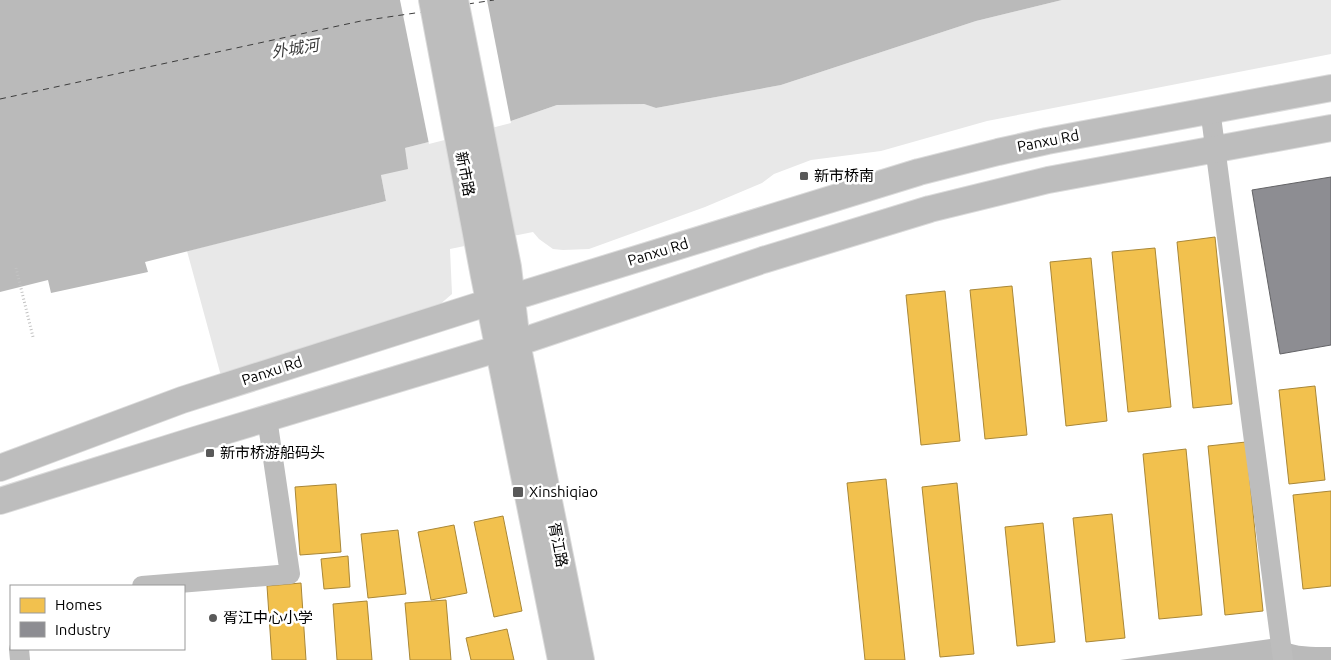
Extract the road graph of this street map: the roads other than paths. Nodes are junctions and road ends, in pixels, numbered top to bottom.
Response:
1 (432, 0) edge
2 (455, 0) edge
3 (1331, 88) edge
4 (1210, 110) junction
5 (1331, 128) edge
6 (1215, 149) junction
7 (919, 172) junction
8 (930, 209) junction
9 (500, 300) junction
10 (508, 345) junction
11 (268, 418) junction
12 (84, 436) junction
13 (0, 468) edge
14 (95, 471) junction
15 (0, 501) edge
16 (154, 585) edge
17 (561, 660) edge
18 (581, 660) edge
19 (1283, 660) edge

1 - 9 main road, 新市路
2 - 9 main road, 新市路
3 - 4 main road, Panxu Rd
4 - 6 street
4 - 7 main road, Panxu Rd
5 - 6 main road
6 - 8 main road
6 - 19 street
7 - 8 main road
7 - 9 main road, Panxu Rd
8 - 10 main road
9 - 10 main road, 新市路
9 - 12 main road, Panxu Rd
10 - 11 main road
10 - 17 main road, 胥江路
10 - 18 main road, 胥江路
11 - 14 main road
11 - 16 street
12 - 13 main road, Panxu Rd
12 - 14 main road
14 - 15 main road

